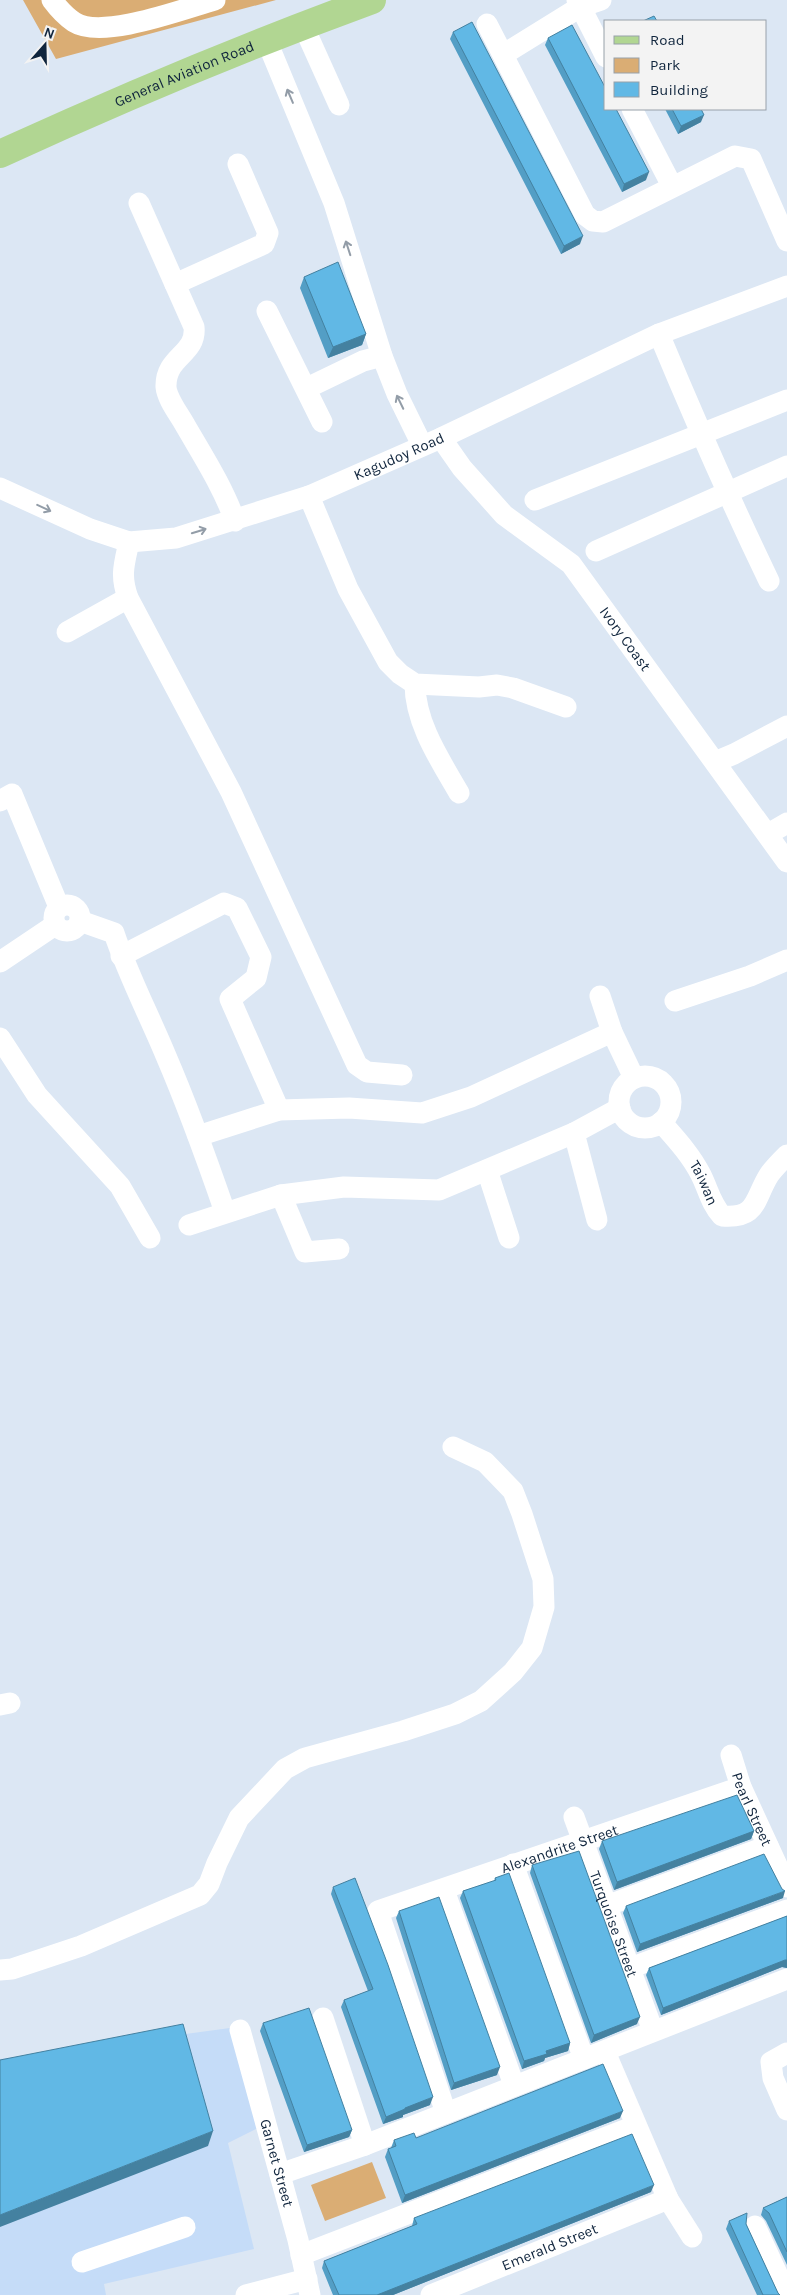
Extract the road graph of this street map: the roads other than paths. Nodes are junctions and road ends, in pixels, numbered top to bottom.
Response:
1 (52, 0) edge
2 (215, 0) edge
3 (372, 0) edge
4 (601, 0) edge
5 (579, 4) edge
6 (487, 24) dead end
7 (303, 26) junction
8 (266, 39) junction
9 (604, 53) edge
10 (504, 54) junction
11 (339, 105) dead end
12 (633, 110) edge
13 (0, 154) edge
14 (238, 164) dead end
15 (672, 186) junction
16 (139, 203) dead end
17 (787, 241) edge
18 (175, 284) junction
19 (787, 286) edge
20 (267, 311) dead end
21 (659, 334) junction
22 (382, 356) junction
23 (307, 388) junction
24 (787, 400) edge
25 (322, 422) dead end
26 (703, 434) junction
27 (442, 438) junction
28 (422, 446) junction
29 (787, 466) edge
30 (0, 488) edge
31 (726, 492) junction
32 (309, 496) junction
33 (535, 500) dead end
34 (235, 521) junction
35 (129, 542) junction
36 (596, 551) dead end
37 (769, 581) dead end
38 (128, 598) junction
39 (67, 632) dead end
40 (415, 684) junction
41 (566, 707) dead end
42 (787, 726) edge
43 (715, 762) junction
44 (459, 793) dead end
45 (0, 801) edge
46 (787, 823) edge
47 (768, 834) junction
48 (787, 862) edge
49 (57, 916) junction
50 (122, 956) junction
51 (787, 960) edge
52 (0, 962) edge
53 (600, 996) dead end
54 (675, 1001) dead end
55 (612, 1032) junction
56 (0, 1038) edge
57 (402, 1075) dead end
58 (634, 1078) junction
59 (620, 1108) junction
60 (279, 1110) junction
61 (661, 1122) junction
62 (574, 1133) junction
63 (198, 1136) junction
64 (787, 1155) edge
65 (487, 1170) junction
66 (281, 1195) junction
67 (225, 1212) junction
68 (597, 1220) dead end
69 (189, 1225) dead end
70 (150, 1238) dead end
71 (508, 1238) dead end
72 (339, 1249) dead end
73 (453, 1447) dead end
74 (731, 1755) dead end
75 (741, 1787) junction
76 (574, 1817) dead end
77 (581, 1840) junction
78 (768, 1846) junction
79 (513, 1864) junction
80 (787, 1887) edge
81 (444, 1890) junction
82 (606, 1906) junction
83 (787, 1910) edge
84 (630, 1968) junction
85 (0, 1970) edge
86 (787, 1979) edge
87 (323, 2018) dead end
88 (240, 2030) dead end
89 (653, 2030) junction
90 (605, 2052) junction
91 (787, 2053) edge
92 (584, 2059) junction
93 (514, 2085) junction
94 (787, 2110) edge
95 (446, 2113) junction
96 (636, 2126) junction
97 (365, 2145) junction
98 (280, 2174) junction
99 (668, 2199) junction
100 (755, 2226) dead end
101 (184, 2227) dead end
102 (692, 2237) dead end
103 (301, 2255) junction
104 (82, 2262) dead end
105 (309, 2287) edge
106 (246, 2295) edge
107 (432, 2295) edge
108 (787, 2295) edge

1 - 2 street
3 - 7 main road, General Aviation Road
4 - 5 street
5 - 9 street
5 - 10 street
6 - 10 street
7 - 8 main road, General Aviation Road
7 - 11 street
8 - 13 main road, General Aviation Road
22 -> 8 street
10 - 15 street
12 - 15 street
14 - 18 street
15 - 17 street
16 - 18 street
18 - 34 street
19 - 21 street, Kagudoy Road
20 - 23 street
21 - 26 street
21 - 27 street, Kagudoy Road
22 - 23 street
28 -> 22 street
23 - 25 street
24 - 26 street
26 - 31 street
26 - 33 street
27 - 28 street, Kagudoy Road
27 - 43 street, Ivory Coast
28 - 32 street, Kagudoy Road
29 - 31 street
30 -> 35 street, Kagudoy Road
31 - 36 street
31 - 37 street
32 - 34 street, Kagudoy Road
32 - 40 street
35 -> 34 street, Kagudoy Road
35 - 38 street
38 - 39 street
38 - 57 street
40 - 41 street
40 - 44 street
42 - 43 street
43 - 47 street, Ivory Coast
45 - 49 street
46 - 47 street
47 - 48 street, Ivory Coast
49 - 50 street
49 - 52 street
50 - 60 street
50 - 63 street
51 - 54 street
53 - 55 street
55 - 58 street
55 - 60 street
56 - 70 street
58 - 59 street
58 - 61 street
59 - 61 street
59 - 62 street
60 - 63 street
61 - 64 street, Taiwan
62 - 65 street
62 - 68 street
63 - 67 street
65 - 66 street
65 - 71 street
66 - 67 street
66 - 72 street
67 - 69 street
73 - 85 street
74 - 75 street, Pearl Street
75 - 77 street, Alexandrite Street
75 - 78 street, Pearl Street
76 - 77 street, Turquoise Street
77 - 79 street, Alexandrite Street
77 - 82 street, Turquoise Street
78 - 80 street, Pearl Street
78 - 82 street
79 - 81 street, Alexandrite Street
79 - 92 street
81 - 93 street
81 - 95 street, Alexandrite Street
82 - 84 street, Turquoise Street
83 - 84 street
84 - 89 street, Turquoise Street
86 - 89 street
87 - 97 street
88 - 98 street, Garnet Street
89 - 90 street
90 - 92 street
90 - 96 street
91 - 94 street
92 - 93 street
93 - 95 street
95 - 97 street
96 - 99 street
96 - 103 street
97 - 98 street
98 - 103 street, Garnet Street
99 - 102 street
99 - 107 street, Emerald Street
100 - 108 street
101 - 104 street
103 - 105 street, Garnet Street
105 - 106 street

